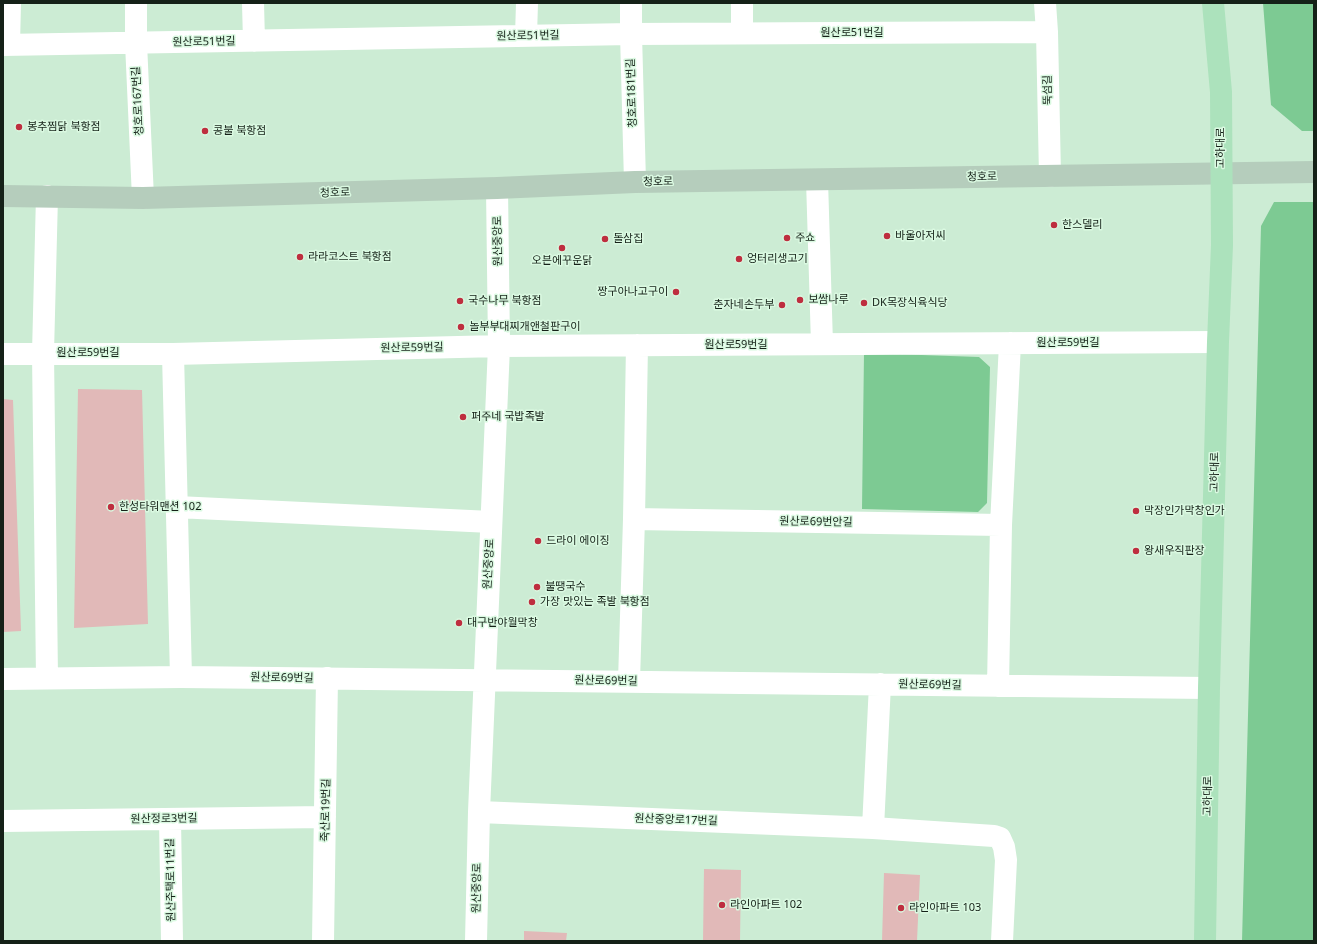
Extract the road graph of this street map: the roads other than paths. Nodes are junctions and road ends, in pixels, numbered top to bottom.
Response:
1 (10, 3) edge
2 (136, 3) edge
3 (253, 3) edge
4 (527, 3) edge
5 (631, 3) edge
6 (742, 3) edge
7 (1045, 3) edge
8 (1213, 3) edge
9 (1047, 32) junction
10 (742, 33) junction
11 (630, 34) junction
12 (526, 36) junction
13 (254, 41) junction
14 (136, 43) junction
15 (6, 45) edge
16 (1314, 172) edge
17 (1221, 174) junction
18 (1050, 176) junction
19 (817, 180) junction
20 (635, 182) junction
21 (497, 188) junction
22 (3, 196) edge
23 (47, 196) junction
24 (143, 198) junction
25 (1218, 342) junction
26 (822, 344) junction
27 (1010, 344) junction
28 (637, 345) junction
29 (499, 346) junction
30 (43, 353) junction
31 (3, 354) edge
32 (172, 354) junction
33 (177, 507) junction
34 (634, 519) junction
35 (491, 522) junction
36 (1001, 525) junction
37 (181, 677) junction
38 (47, 678) junction
39 (328, 678) junction
40 (3, 679) edge
41 (484, 680) junction
42 (629, 681) junction
43 (880, 684) junction
44 (998, 686) junction
45 (1209, 688) junction
46 (478, 812) junction
47 (325, 817) junction
48 (170, 819) junction
49 (3, 821) edge
50 (873, 828) junction
51 (172, 941) edge
52 (323, 941) edge
53 (476, 941) edge
54 (1002, 941) edge
55 (1205, 941) edge

1 - 15 street, 원산로51번길
2 - 14 street, 청호로167번길
3 - 13 street
4 - 12 street
5 - 11 street, 청호로181번길
6 - 10 street
7 - 9 street, 뚝섬길
8 - 17 main road, 고하대로
9 - 10 street, 원산로51번길
9 - 18 street, 뚝섬길
10 - 11 street, 원산로51번길
11 - 12 street, 원산로51번길
11 - 20 street, 청호로181번길
12 - 13 street, 원산로51번길
13 - 14 street, 원산로51번길
14 - 15 street, 원산로51번길
14 - 24 street, 청호로167번길
16 - 17 street, 청호로
17 - 18 street, 청호로
17 - 25 main road, 고하대로
18 - 19 street, 청호로
19 - 20 street, 청호로
19 - 26 street
20 - 21 street, 청호로
21 - 24 street, 청호로
21 - 29 street, 원산중앙로
22 - 23 street, 청호로
23 - 24 street, 청호로
23 - 30 street
25 - 27 street, 원산로59번길
25 - 45 main road, 고하대로
26 - 27 street, 원산로59번길
26 - 28 street, 원산로59번길
27 - 36 street
28 - 29 street, 원산로59번길
28 - 34 street
29 - 32 street, 원산로59번길
29 - 35 street, 원산중앙로
30 - 31 street, 원산로59번길
30 - 32 street, 원산로59번길
30 - 38 street
32 - 33 street
33 - 35 street
33 - 37 street
34 - 36 street, 원산로69번안길
34 - 42 street
35 - 41 street, 원산중앙로
36 - 44 street
37 - 38 street, 원산로69번길
37 - 39 street, 원산로69번길
38 - 40 street, 원산로69번길
39 - 41 street, 원산로69번길
39 - 47 street, 죽산로19번길
41 - 42 street, 원산로69번길
41 - 46 street, 원산중앙로
42 - 43 street, 원산로69번길
43 - 44 street, 원산로69번길
43 - 50 street
44 - 45 street, 원산로69번길
45 - 55 main road, 고하대로
46 - 50 street, 원산중앙로17번길
46 - 53 street, 원산중앙로
47 - 48 street, 원산정로3번길
47 - 52 street, 죽산로19번길
48 - 49 street, 원산정로3번길
48 - 51 street, 원산주택로11번길
50 - 54 street, 원산중앙로17번길

